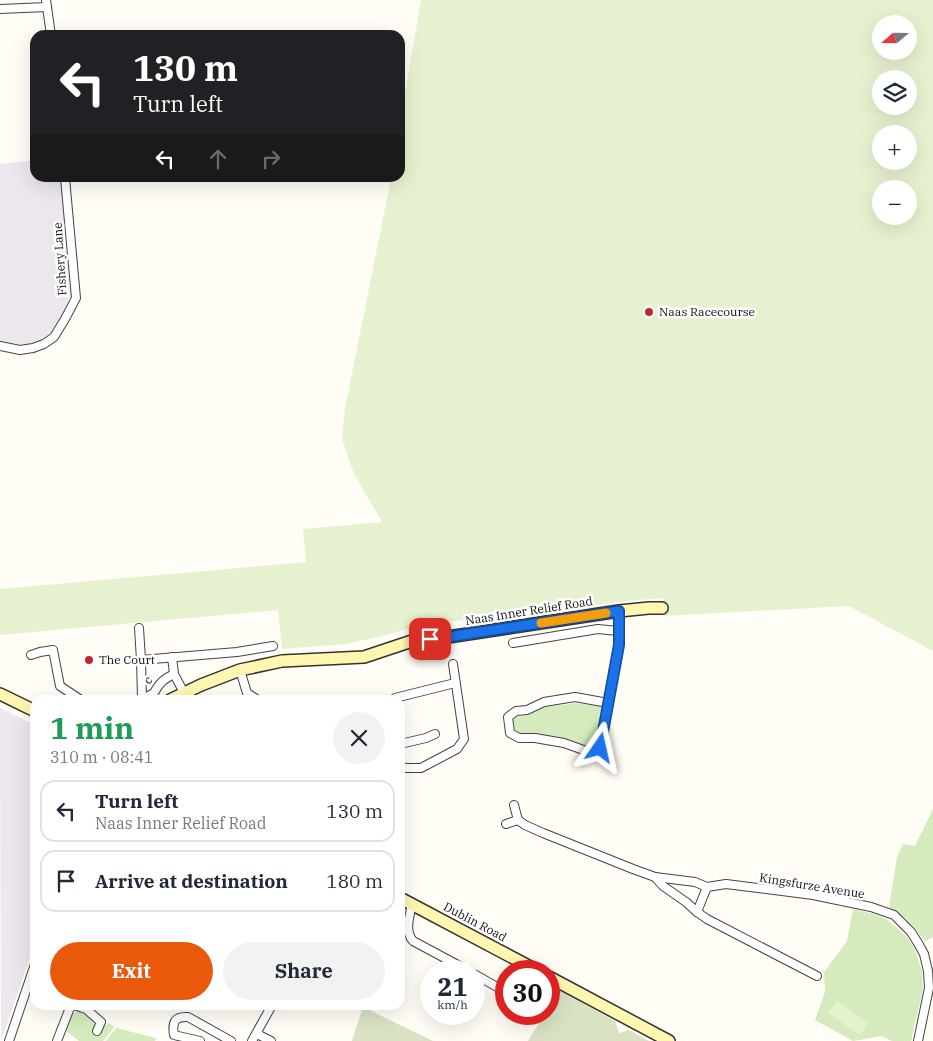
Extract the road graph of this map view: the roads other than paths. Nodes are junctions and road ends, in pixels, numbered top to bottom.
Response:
1 (46, 3) edge
2 (0, 9) edge
3 (50, 30) edge
4 (65, 182) edge
5 (0, 346) edge
6 (662, 608) dead end
7 (619, 611) junction
8 (139, 628) dead end
9 (618, 631) junction
10 (513, 643) dead end
11 (268, 645) dead end
12 (32, 655) dead end
13 (172, 657) junction
14 (141, 660) junction
15 (453, 664) dead end
16 (240, 670) junction
17 (174, 674) junction
18 (455, 683) junction
19 (184, 693) junction
20 (415, 693) junction
21 (0, 694) edge
22 (74, 695) edge
23 (141, 695) edge
24 (150, 695) edge
25 (180, 695) edge
26 (250, 695) edge
27 (405, 696) edge
28 (418, 702) dead end
29 (608, 703) junction
30 (30, 709) edge
31 (436, 734) dead end
32 (405, 744) edge
33 (405, 768) edge
34 (514, 805) dead end
35 (518, 820) junction
36 (506, 824) dead end
37 (655, 877) junction
38 (707, 887) junction
39 (405, 900) edge
40 (412, 904) junction
41 (697, 912) junction
42 (448, 960) edge
43 (517, 960) edge
44 (817, 976) dead end
45 (30, 978) edge
46 (560, 983) edge
47 (26, 990) junction
48 (30, 991) edge
49 (70, 1010) edge
50 (87, 1010) edge
51 (269, 1010) edge
52 (97, 1031) dead end
53 (257, 1034) junction
54 (9, 1041) edge
55 (57, 1041) edge
56 (200, 1041) edge
57 (231, 1041) edge
58 (252, 1041) edge
59 (271, 1041) edge
60 (669, 1041) edge
61 (918, 1041) edge

1 - 2 street
1 - 3 street
4 - 5 street, Fishery Lane
6 - 7 street, Naas Inner Relief Road
7 - 9 street
7 - 16 street, Naas Inner Relief Road
8 - 14 street
9 - 10 street
9 - 29 street
11 - 13 street
12 - 22 street
13 - 14 street
13 - 17 street
14 - 23 street
15 - 18 street
16 - 19 street, Naas Inner Relief Road
16 - 26 street
17 - 19 street
17 - 24 street, c
18 - 20 street
18 - 33 street
19 - 25 street, Naas Inner Relief Road
20 - 27 street
20 - 28 street
21 - 30 street
29 - 29 street
31 - 32 street
34 - 35 street
35 - 36 street
35 - 37 street, Kingsfurze Avenue
37 - 38 street, Kingsfurze Avenue
37 - 41 street, Kingsfurze Avenue
38 - 41 street
38 - 61 street, Kingsfurze Avenue
39 - 40 street, Dublin Road
40 - 42 street
40 - 43 street, Dublin Road
41 - 44 street, Kingsfurze Avenue
45 - 47 street
46 - 60 street
47 - 48 street
47 - 54 street
49 - 55 street
50 - 52 street
51 - 53 street
53 - 58 street
53 - 59 street
56 - 57 street

